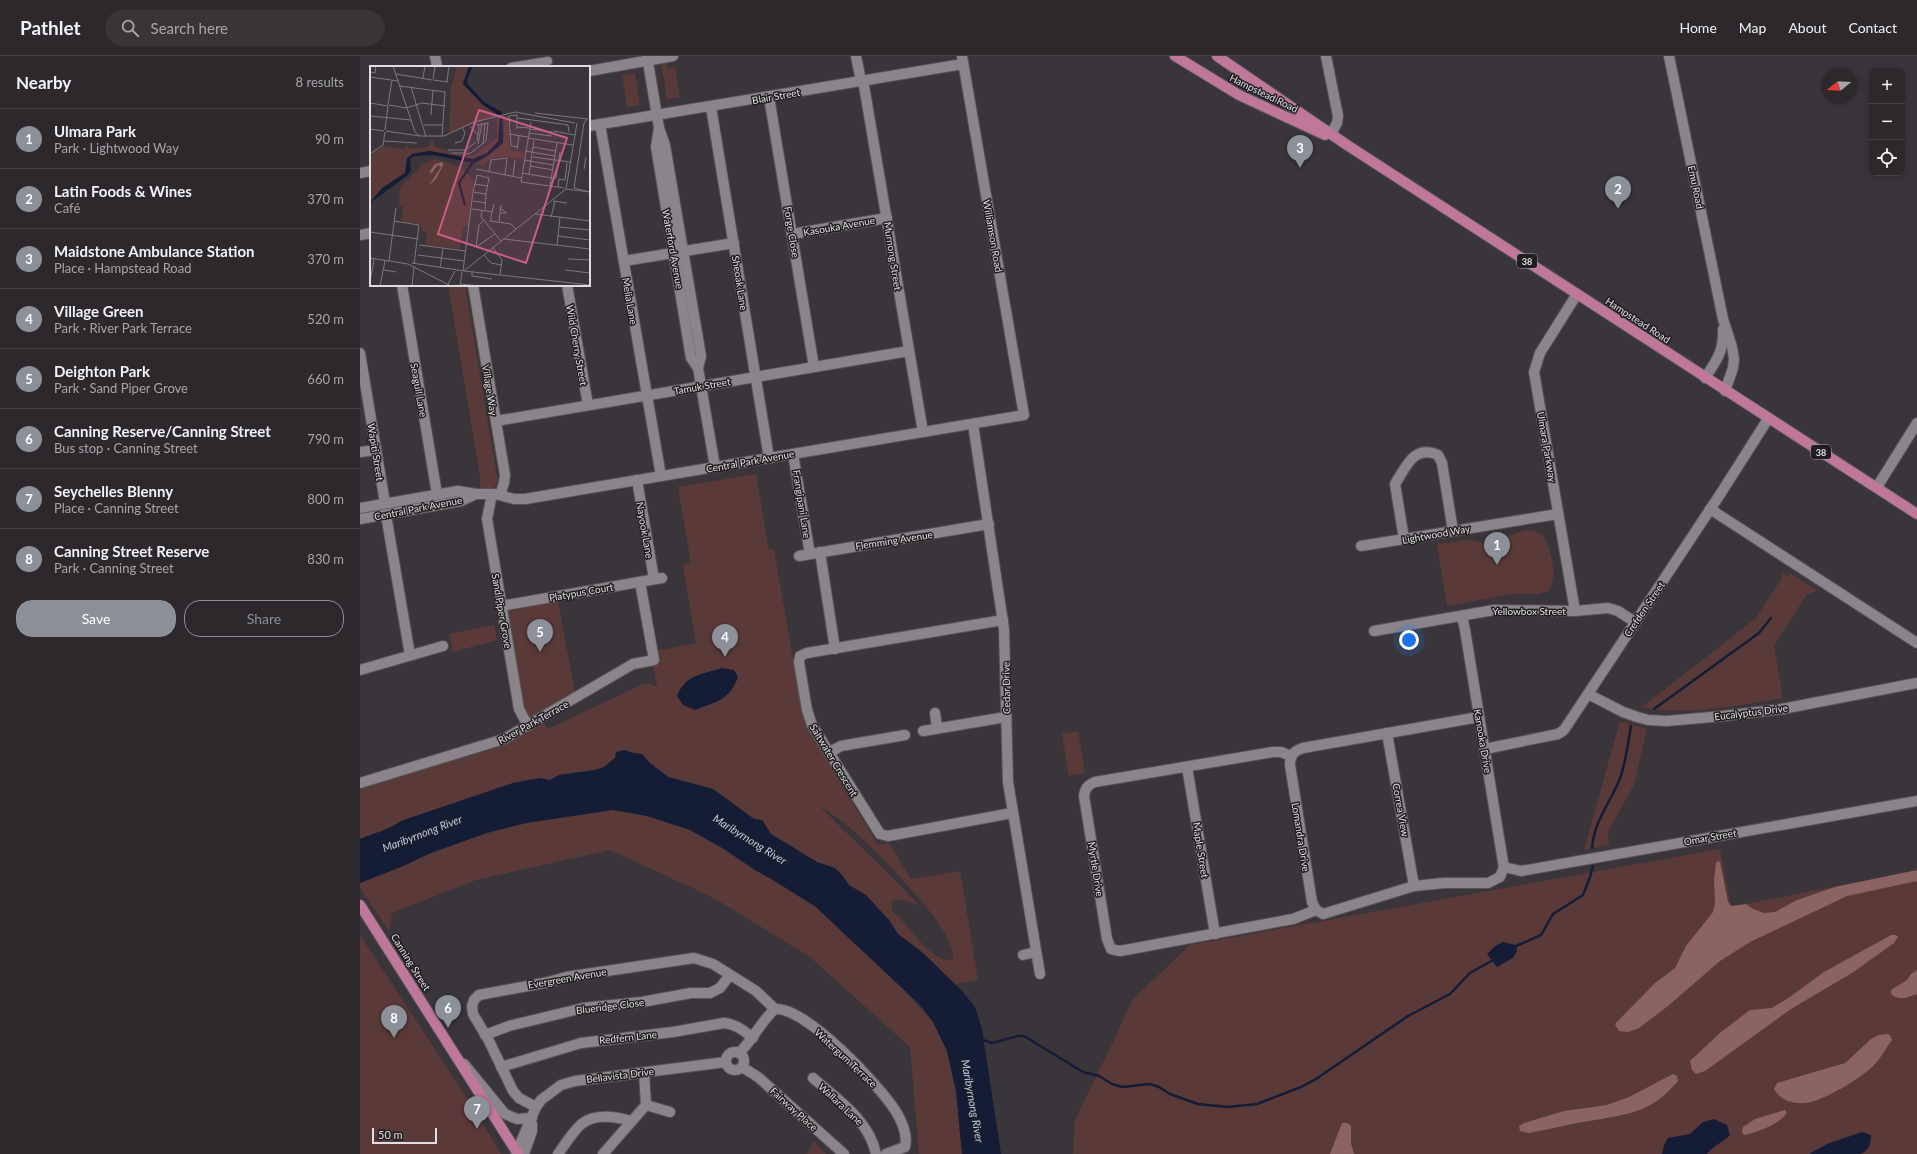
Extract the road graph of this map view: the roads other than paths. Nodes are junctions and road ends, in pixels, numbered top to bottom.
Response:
1 (435, 56) edge
2 (673, 56) edge
3 (856, 56) edge
4 (1175, 56) edge
5 (1218, 56) edge
6 (1326, 56) edge
7 (1669, 56) edge
8 (648, 58) edge
9 (963, 60) edge
10 (548, 61) dead end
11 (436, 66) edge
12 (517, 66) edge
13 (590, 71) edge
14 (862, 81) junction
15 (769, 97) junction
16 (711, 107) junction
17 (658, 116) junction
18 (600, 124) junction
19 (590, 126) edge
20 (660, 128) junction
21 (1331, 134) junction
22 (1347, 145) junction
23 (370, 171) edge
24 (360, 173) edge
25 (887, 218) junction
26 (370, 233) edge
27 (792, 234) junction
28 (360, 235) edge
29 (734, 243) junction
30 (684, 251) junction
31 (674, 253) junction
32 (624, 261) junction
33 (402, 286) edge
34 (474, 286) edge
35 (567, 286) edge
36 (1577, 294) junction
37 (1723, 319) junction
38 (909, 351) junction
39 (360, 353) edge
40 (814, 367) junction
41 (698, 368) junction
42 (756, 377) junction
43 (1706, 378) junction
44 (701, 386) junction
45 (1725, 391) junction
46 (646, 395) junction
47 (588, 405) junction
48 (1024, 415) joint
49 (1768, 419) junction
50 (496, 421) junction
51 (1917, 423) edge
52 (972, 424) junction
53 (923, 432) junction
54 (376, 450) junction
55 (360, 452) edge
56 (794, 454) junction
57 (769, 458) junction
58 (715, 467) junction
59 (661, 476) junction
60 (637, 480) junction
61 (1877, 487) junction
62 (437, 494) junction
63 (476, 494) junction
64 (496, 494) junction
65 (385, 503) junction
66 (360, 508) edge
67 (1710, 509) junction
68 (386, 514) junction
69 (1558, 514) junction
70 (1917, 514) edge
71 (360, 519) edge
72 (989, 524) junction
73 (1453, 531) junction
74 (1404, 539) junction
75 (1361, 546) dead end
76 (815, 553) junction
77 (799, 556) dead end
78 (658, 579) joint
79 (640, 582) junction
80 (501, 606) junction
81 (1574, 611) junction
82 (1462, 616) junction
83 (1003, 620) junction
84 (1635, 622) junction
85 (1374, 631) dead end
86 (1917, 643) edge
87 (443, 646) dead end
88 (835, 648) junction
89 (410, 655) junction
90 (360, 670) edge
91 (1917, 683) edge
92 (1588, 694) junction
93 (935, 713) dead end
94 (1006, 717) junction
95 (1479, 717) junction
96 (528, 726) junction
97 (937, 728) junction
98 (923, 731) dead end
99 (1387, 733) junction
100 (905, 735) dead end
101 (1485, 749) junction
102 (830, 752) junction
103 (1291, 756) junction
104 (1187, 767) junction
105 (360, 783) edge
106 (1917, 801) edge
107 (1012, 813) junction
108 (1504, 867) junction
109 (1414, 886) junction
110 (360, 905) edge
111 (1316, 910) junction
112 (1214, 934) junction
113 (1036, 952) junction
114 (1023, 955) dead end
115 (1040, 974) dead end
116 (730, 975) junction
117 (776, 1009) junction
118 (485, 1035) junction
119 (753, 1038) junction
120 (453, 1052) junction
121 (739, 1053) junction
122 (726, 1062) junction
123 (742, 1066) junction
124 (501, 1067) junction
125 (644, 1072) junction
126 (813, 1078) dead end
127 (646, 1105) junction
128 (536, 1106) junction
129 (670, 1112) dead end
130 (532, 1118) junction
131 (631, 1121) junction
132 (907, 1151) edge
133 (520, 1153) edge
134 (558, 1154) edge
135 (603, 1154) edge
136 (844, 1154) edge
137 (876, 1154) edge
138 (886, 1154) edge

1 - 11 street
2 - 8 street
3 - 14 street, Murnong Street
4 - 22 main road, Hampstead Road / 38
5 - 21 main road, Hampstead Road / 38
6 - 21 street
7 - 37 street, Emu Road
8 - 13 street
8 - 17 street, Waterford Avenue
9 - 14 street, Blair Street
9 - 48 street, Williamson Road
10 - 12 street
14 - 15 street, Blair Street
14 - 25 street, Murnong Street
15 - 16 street, Blair Street
15 - 27 street, Forge Close
16 - 17 street, Blair Street
16 - 29 street, Sheoak Lane
17 - 18 street, Blair Street
17 - 20 street, Waterford Avenue
18 - 19 street, Blair Street
18 - 32 street, Melia Lane
20 - 30 street, Waterford Avenue
20 - 31 street, Waterford Avenue
21 - 22 main road, Hampstead Road / 38
22 - 36 main road, Hampstead Road / 38
23 - 24 street
25 - 27 street, Kasouka Avenue
25 - 38 street, Murnong Street
26 - 28 street
27 - 40 street, Forge Close
29 - 30 street
29 - 42 street, Sheoak Lane
30 - 31 street
30 - 41 street, Waterford Avenue
31 - 32 street
31 - 41 street, Waterford Avenue
32 - 46 street, Melia Lane
33 - 62 street, Seagull Lane
34 - 50 street, Village Way
35 - 47 street, Wild Cherry Street
36 - 43 main road, Hampstead Road / 38
36 - 69 street, Ulmara Parkway
37 - 43 street, Emu Road
37 - 45 street, Emu Road
38 - 40 street, Tamuk Street
38 - 53 street, Murnong Street
39 - 54 street, Wapiti Street
40 - 42 street, Tamuk Street
41 - 44 street, Waterford Avenue
42 - 44 street, Tamuk Street
42 - 57 street, Sheoak Lane
43 - 45 main road, Hampstead Road / 38
44 - 46 street, Tamuk Street
44 - 58 street, Waterford Avenue
45 - 49 main road, Hampstead Road / 38
46 - 47 street, Tamuk Street
46 - 59 street, Melia Lane
47 - 50 street, Tamuk Street
48 - 52 street, Central Park Avenue
49 - 61 main road, Hampstead Road / 38
49 - 67 street, Crefden Street
50 - 64 street, Village Way
51 - 61 street
52 - 53 street, Central Park Avenue
52 - 72 street, Cedar Drive
53 - 56 street, Central Park Avenue
54 - 55 street
54 - 65 street, Wapiti Street
56 - 57 street, Central Park Avenue
56 - 76 street, Frangipani Lane
57 - 58 street, Central Park Avenue
58 - 59 street, Central Park Avenue
59 - 60 street, Central Park Avenue
60 - 64 street, Central Park Avenue
60 - 78 street, Nayook Lane
61 - 70 main road, Hampstead Road / 38
62 - 63 street, Central Park Avenue
62 - 65 street, Central Park Avenue
63 - 64 street, Central Park Avenue
63 - 68 street, Central Park Avenue
64 - 80 street, Sand Piper Grove
65 - 66 street, Central Park Avenue
67 - 84 street, Crefden Street
67 - 86 street
68 - 71 street, Central Park Avenue
68 - 89 street
69 - 73 street, Lightwood Way
69 - 81 street, Ulmara Parkway
72 - 76 street, Flemming Avenue
72 - 83 street, Cedar Drive
73 - 74 street, Lightwood Way
73 - 74 street
74 - 75 street, Lightwood Way
76 - 77 street, Flemming Avenue
76 - 88 street, Frangipani Lane
78 - 79 street, Platypus Court
79 - 80 street, Platypus Court
79 - 96 street, River Park Terrace
80 - 96 street, Sand Piper Grove
81 - 82 street, Yellowbox Street
81 - 84 street, Yellowbox Street
82 - 85 street, Yellowbox Street
82 - 95 street, Kanooka Drive
83 - 88 street, Saltwater Crescent
83 - 94 street, Cedar Drive
84 - 92 street, Crefden Street
87 - 89 street
88 - 102 street, Saltwater Crescent
89 - 90 street
91 - 92 street, Eucalyptus Drive
92 - 101 street, Crefden Street
93 - 97 street
94 - 97 street
94 - 107 street, Cedar Drive
95 - 99 street
95 - 101 street, Kanooka Drive
96 - 105 street, River Park Terrace
97 - 98 street
99 - 103 street
99 - 109 street, Correa View
100 - 102 street
101 - 108 street, Kanooka Drive
102 - 107 street, Saltwater Crescent
103 - 104 street, Myrtle Drive
103 - 111 street, Lomandra Drive
104 - 112 street, Maple Street
104 - 112 street, Myrtle Drive
106 - 108 street, Omar Street
107 - 113 street, Cedar Drive
108 - 109 street
109 - 111 street
110 - 120 main road, Canning Street
111 - 112 street, Myrtle Drive
113 - 114 street
113 - 115 street, Cedar Drive
116 - 117 street, Evergreen Avenue
116 - 118 street, Blueridge Close
116 - 118 street, Evergreen Avenue
117 - 119 street
117 - 132 street, Watergum Terrace
118 - 124 street, Evergreen Avenue
119 - 121 street
119 - 124 street, Redfern Lane
120 - 130 street
120 - 133 main road, Canning Street
121 - 122 street
121 - 123 street
122 - 123 street
122 - 125 street, Bellavista Drive
123 - 136 street, Fairway Place
124 - 128 street, Evergreen Avenue
125 - 127 street
125 - 128 street, Bellavista Drive
126 - 137 street, Wallara Lane
127 - 129 street
127 - 131 street
128 - 130 street, Bellavista Drive
130 - 133 street, Bellavista Drive
131 - 134 street
131 - 135 street
132 - 138 street, Watergum Terrace

